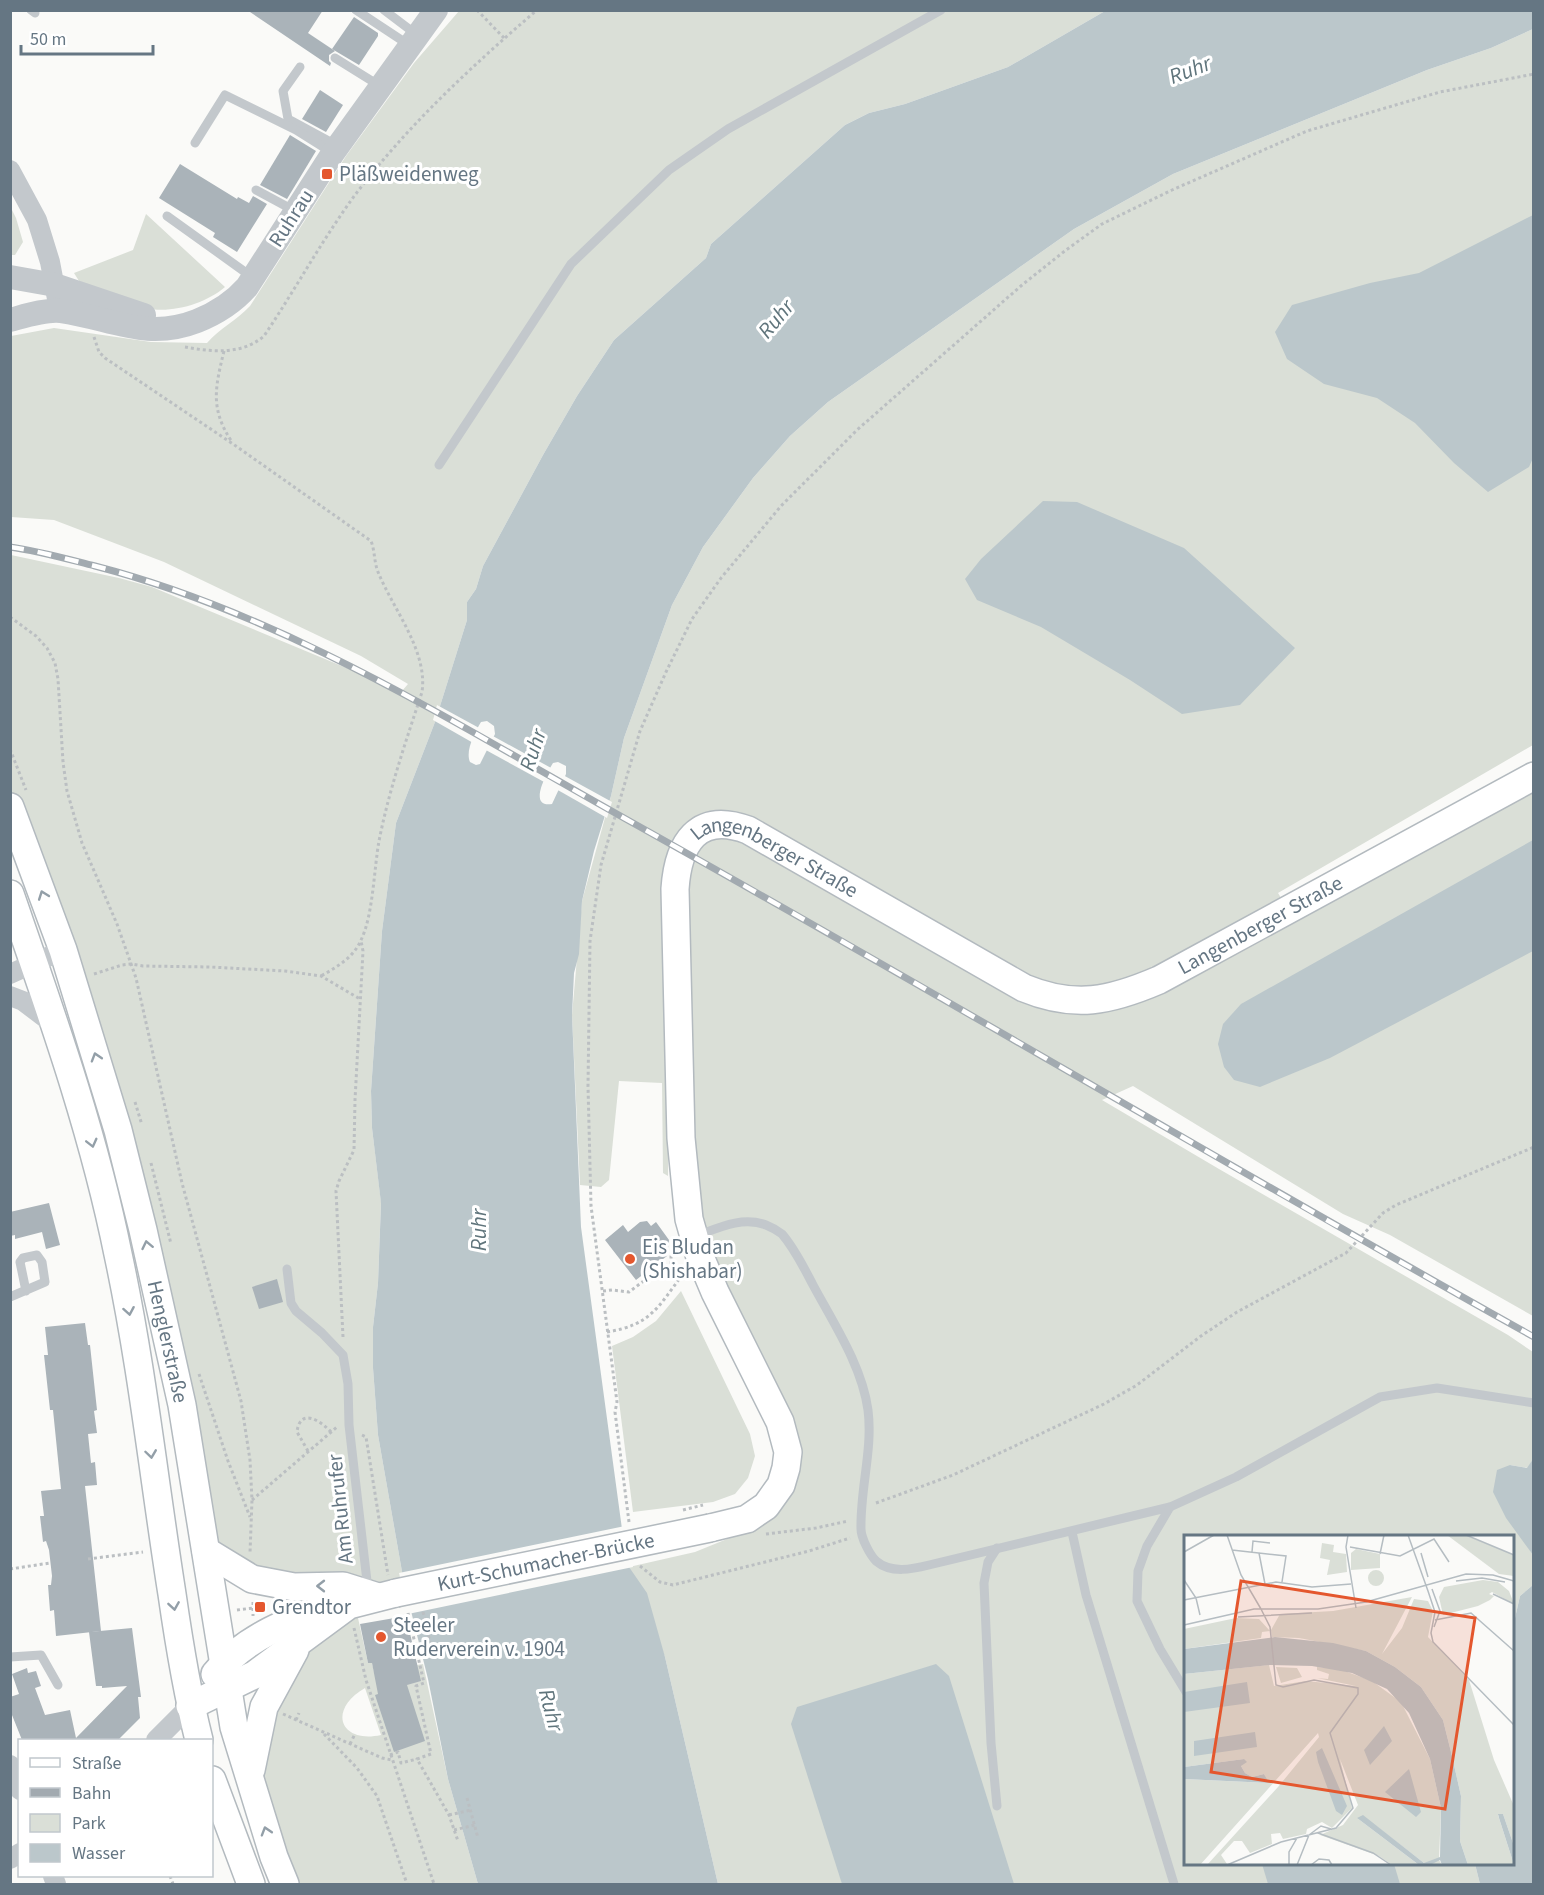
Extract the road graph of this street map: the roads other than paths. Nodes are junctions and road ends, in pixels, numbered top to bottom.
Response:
1 (356, 10) edge
2 (384, 10) edge
3 (436, 10) edge
4 (941, 10) edge
5 (413, 40) junction
6 (335, 58) dead end
7 (300, 67) dead end
8 (380, 86) junction
9 (195, 143) dead end
10 (335, 150) junction
11 (10, 170) edge
12 (256, 190) dead end
13 (295, 211) junction
14 (167, 216) dead end
15 (10, 277) edge
16 (252, 277) junction
17 (55, 285) junction
18 (59, 311) junction
19 (10, 320) edge
20 (194, 322) junction
21 (439, 465) dead end
22 (1533, 776) edge
23 (10, 807) edge
24 (10, 894) edge
25 (63, 950) junction
26 (22, 968) edge
27 (10, 996) edge
28 (56, 1026) junction
29 (696, 1245) junction
30 (288, 1269) dead end
31 (26, 1291) dead end
32 (10, 1297) edge
33 (1533, 1403) edge
34 (1170, 1507) junction
35 (711, 1520) joint
36 (1072, 1532) junction
37 (998, 1548) junction
38 (206, 1551) junction
39 (378, 1603) junction
40 (300, 1643) junction
41 (10, 1657) edge
42 (183, 1662) junction
43 (220, 1677) junction
44 (58, 1685) dead end
45 (1184, 1690) edge
46 (190, 1706) junction
47 (157, 1739) edge
48 (199, 1739) edge
49 (10, 1765) edge
50 (249, 1777) junction
51 (18, 1785) edge
52 (213, 1786) edge
53 (998, 1806) dead end
54 (251, 1884) edge
55 (285, 1884) edge
56 (1174, 1884) edge

1 - 5 lane
2 - 5 lane
3 - 5 street, Ruhrau
4 - 21 lane
5 - 8 street, Ruhrau
6 - 8 lane
7 - 10 lane
8 - 10 street, Ruhrau
9 - 10 lane
10 - 13 street, Ruhrau
11 - 17 street
12 - 13 lane
13 - 16 street, Ruhrau
14 - 16 lane
15 - 17 street, Ruhrau
16 - 20 street, Ruhrau
17 - 18 street
17 - 20 street, Ruhrau
18 - 19 street, Ruhrau
18 - 20 street, Ruhrau
22 - 29 main road, Langenberger Straße
25 -> 23 main road, Henglerstraße
24 - 26 main road, Henglerstraße
25 - 26 street
38 -> 25 main road, Henglerstraße
26 - 28 main road, Henglerstraße
27 - 28 street
28 -> 42 main road, Henglerstraße
29 - 35 main road, Langenberger Straße
29 - 37 lane
30 - 39 lane, Am Ruhrufer
31 - 32 lane
33 - 34 lane
34 - 36 lane
34 - 45 lane
35 - 39 main road, Kurt-Schumacher-Brücke, bridge
36 - 37 lane
36 - 56 lane
37 - 53 lane
39 -> 38 main road, Kurt-Schumacher-Brücke
38 - 43 main road, Henglerstraße
39 - 40 main road, Kurt-Schumacher-Brücke
39 - 43 main road, Kurt-Schumacher-Brücke
40 - 43 main road, Kurt-Schumacher-Brücke
40 - 50 main road, Kurt-Schumacher-Brücke
41 - 44 lane
42 - 43 main road
42 - 46 main road, Henglerstraße
43 - 46 main road, Kurt-Schumacher-Brücke
43 - 50 main road, Henglerstraße
46 - 47 street
46 - 48 main road, Henglerstraße
49 - 51 street
55 -> 50 main road, Henglerstraße
52 - 54 main road

